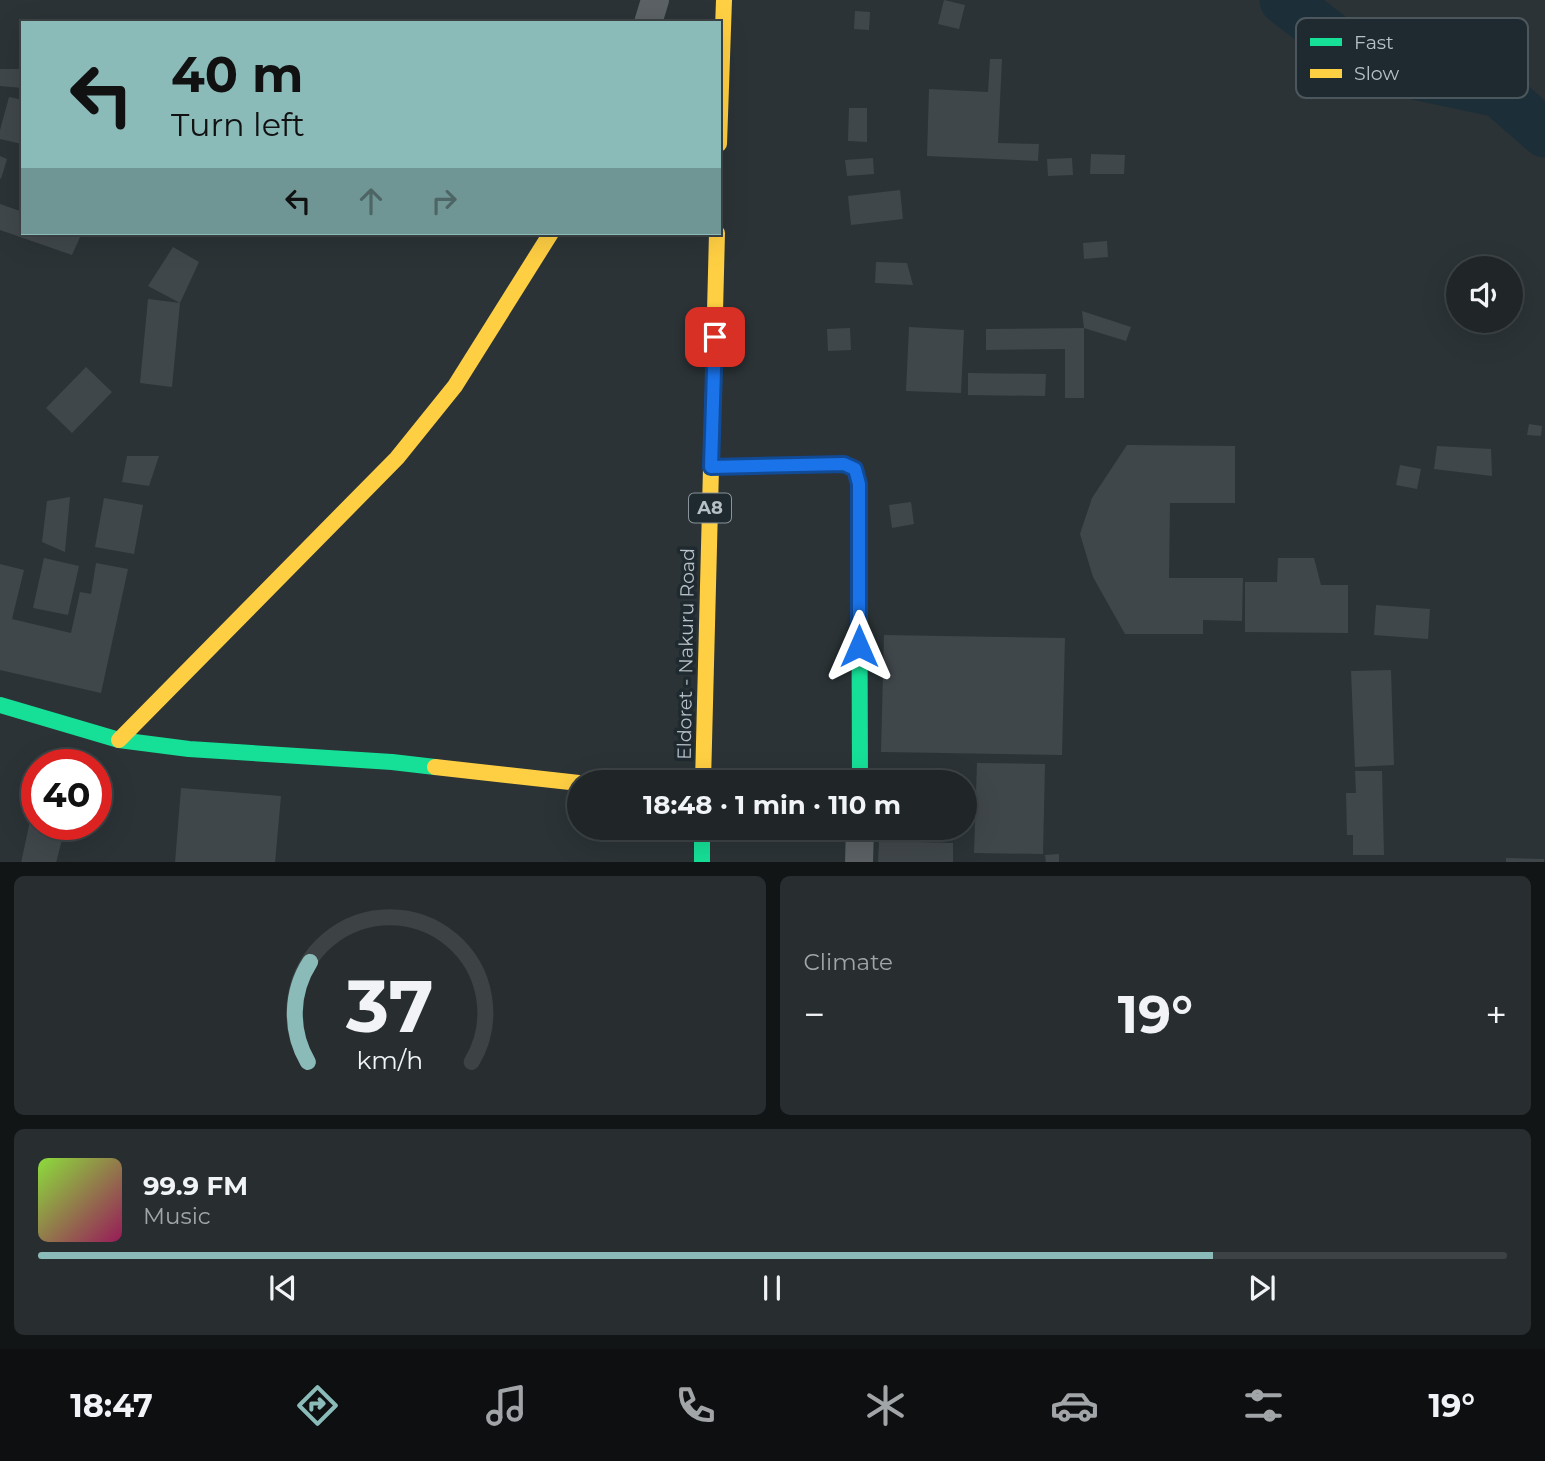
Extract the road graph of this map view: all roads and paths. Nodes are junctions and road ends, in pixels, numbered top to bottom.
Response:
1 (655, 0) edge
2 (724, 0) edge
3 (649, 21) edge
4 (721, 86) edge
5 (550, 235) edge
6 (717, 235) edge
7 (711, 467) junction
8 (0, 705) edge
9 (119, 740) junction
10 (703, 770) edge
11 (860, 770) edge
12 (567, 782) edge
13 (702, 840) edge
14 (860, 840) edge
15 (702, 862) edge
16 (859, 862) edge

1 - 3 street
2 - 4 main road
5 - 9 main road
6 - 7 main road, Eldoret - Nakuru Road / A8
7 - 10 main road, Eldoret - Nakuru Road / A8
7 - 11 main road
8 - 9 main road
9 - 12 main road
13 - 15 main road
14 - 16 street

